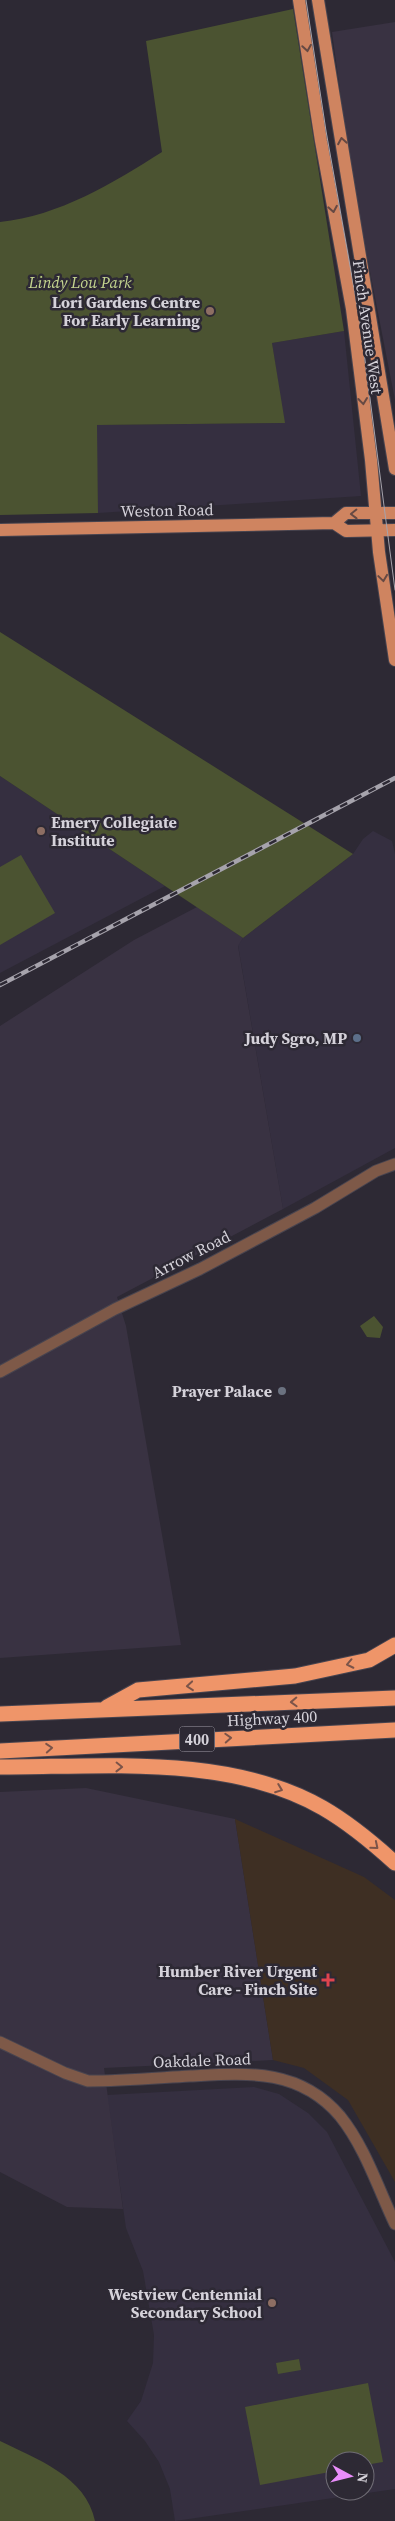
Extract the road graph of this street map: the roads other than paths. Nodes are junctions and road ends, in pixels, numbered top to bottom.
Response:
1 (299, 0) edge
2 (318, 0) edge
3 (395, 469) edge
4 (377, 513) junction
5 (395, 513) edge
6 (334, 523) junction
7 (0, 530) edge
8 (377, 530) junction
9 (395, 530) edge
10 (395, 660) edge
11 (395, 1164) edge
12 (0, 1372) edge
13 (395, 1646) edge
14 (395, 1698) edge
15 (103, 1709) junction
16 (0, 1714) edge
17 (395, 1730) edge
18 (0, 1751) edge
19 (0, 1767) edge
20 (395, 1863) edge
21 (0, 2042) edge
22 (395, 2224) edge

1 -> 4 main road, Finch Avenue West
3 -> 2 main road, Finch Avenue West
4 - 5 main road, Weston Road
4 -> 6 main road, Weston Road
4 - 8 main road, Finch Avenue West
6 - 7 main road, Weston Road
6 - 8 main road, Weston Road
8 - 9 main road, Weston Road
8 -> 10 main road, Finch Avenue West
11 - 12 street, Arrow Road
13 -> 15 highway
14 -> 15 highway, Highway 400 / 400
15 - 16 highway, Highway 400 / 400
18 -> 17 highway, Highway 400 / 400
19 -> 20 highway
21 - 22 street, Oakdale Road

